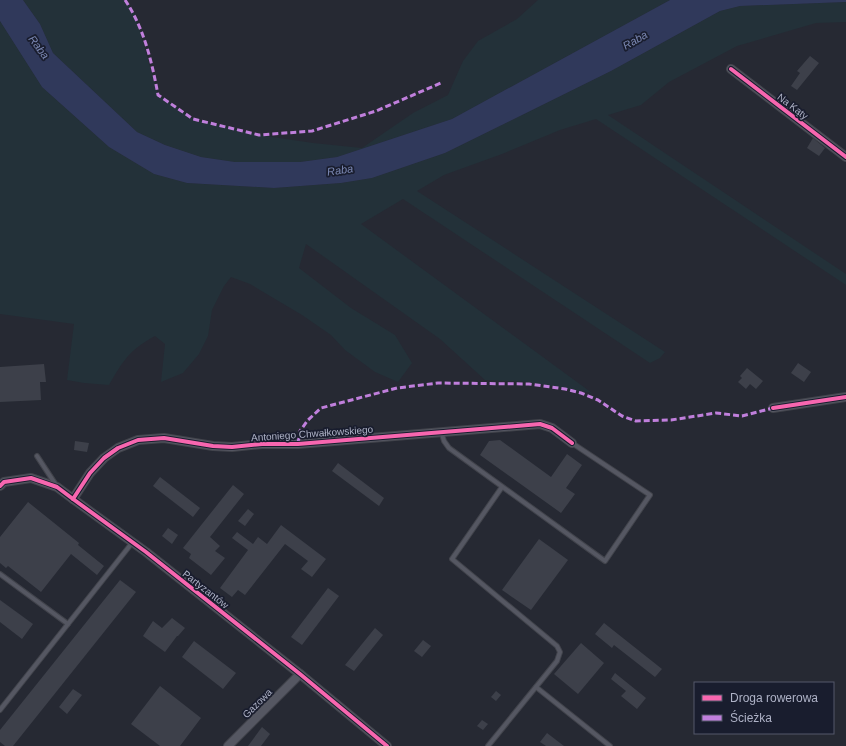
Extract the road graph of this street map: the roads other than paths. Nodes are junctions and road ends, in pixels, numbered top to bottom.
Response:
1 (730, 69) dead end
2 (846, 157) edge
3 (846, 397) edge
4 (774, 408) dead end
5 (441, 431) junction
6 (572, 443) joint
7 (37, 456) dead end
8 (1, 482) edge
9 (502, 486) junction
10 (57, 487) junction
11 (73, 500) junction
12 (133, 542) junction
13 (0, 574) edge
14 (68, 624) junction
15 (300, 674) junction
16 (536, 687) junction
17 (0, 710) edge
18 (228, 746) edge
19 (387, 746) edge
20 (488, 746) edge
21 (610, 746) edge

1 - 2 street, Na Kąty
3 - 4 street
5 - 6 street, Antoniego Chwałkowskiego
5 - 9 lane
5 - 11 street, Antoniego Chwałkowskiego
6 - 9 lane
7 - 10 lane
8 - 10 street, Partyzantów
9 - 16 lane
10 - 11 street, Partyzantów
11 - 12 street, Partyzantów
12 - 14 lane
12 - 15 street, Partyzantów
13 - 14 lane
14 - 17 lane
15 - 18 street, Gazowa
15 - 19 street, Partyzantów
16 - 20 lane
16 - 21 lane

